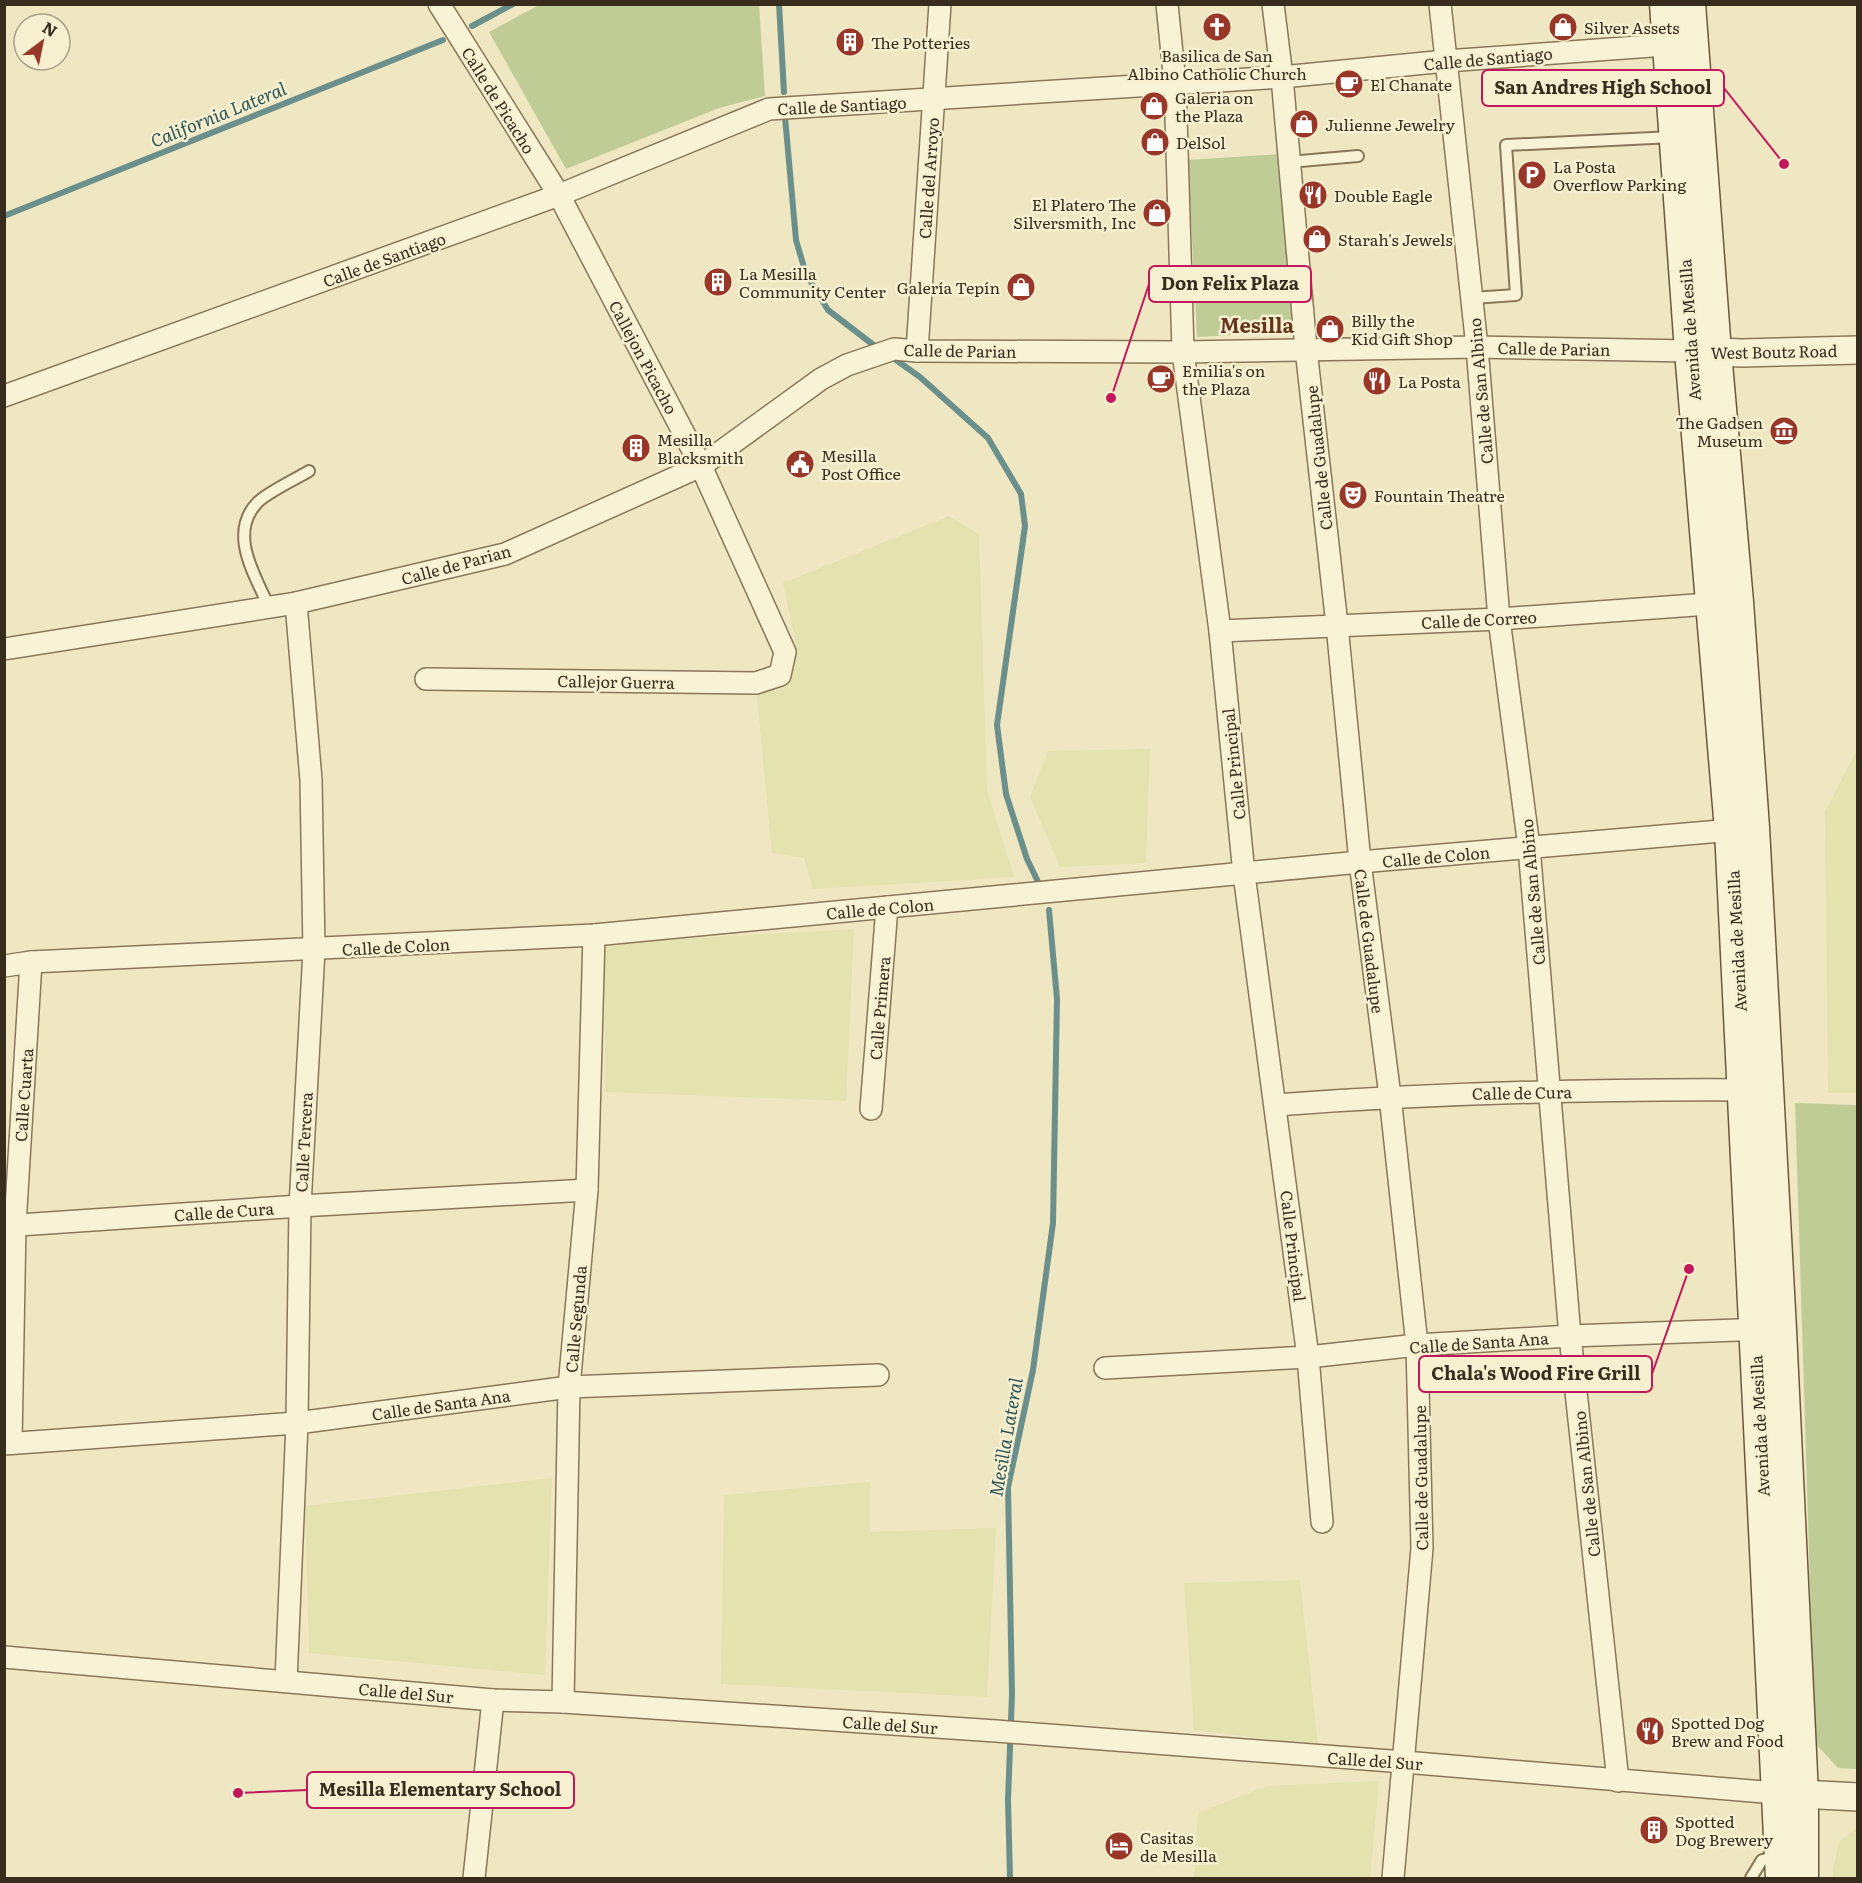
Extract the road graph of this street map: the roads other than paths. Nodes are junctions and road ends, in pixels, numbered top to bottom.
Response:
1 (439, 4) edge
2 (940, 4) edge
3 (1167, 4) edge
4 (1273, 4) edge
5 (1440, 4) edge
6 (1665, 4) edge
7 (1690, 4) edge
8 (1681, 44) junction
9 (1446, 61) junction
10 (1282, 77) junction
11 (1175, 82) junction
12 (933, 99) junction
13 (1675, 137) junction
14 (1358, 156) dead end
15 (1289, 162) junction
16 (559, 195) junction
17 (1472, 298) junction
18 (1477, 347) junction
19 (1306, 349) junction
20 (1857, 350) edge
21 (917, 351) junction
22 (1183, 352) junction
23 (1703, 352) junction
24 (4, 396) edge
25 (701, 466) junction
26 (309, 471) dead end
27 (296, 603) junction
28 (1725, 603) junction
29 (268, 608) junction
30 (1499, 619) junction
31 (1337, 625) junction
32 (1220, 631) junction
33 (4, 650) edge
34 (784, 652) joint
35 (426, 679) dead end
36 (1742, 829) junction
37 (1529, 847) junction
38 (1360, 862) junction
39 (1244, 874) junction
40 (886, 907) junction
41 (594, 935) junction
42 (314, 950) junction
43 (31, 962) junction
44 (4, 966) edge
45 (1756, 1090) junction
46 (1549, 1091) junction
47 (1390, 1096) junction
48 (1276, 1105) junction
49 (871, 1109) dead end
50 (587, 1190) junction
51 (300, 1206) junction
52 (10, 1226) edge
53 (1768, 1330) junction
54 (1570, 1336) junction
55 (1417, 1345) junction
56 (1308, 1357) junction
57 (1105, 1368) dead end
58 (878, 1375) dead end
59 (569, 1387) junction
60 (297, 1423) junction
61 (8, 1444) edge
62 (1322, 1522) dead end
63 (4, 1657) edge
64 (286, 1681) junction
65 (492, 1700) junction
66 (563, 1702) junction
67 (1404, 1762) junction
68 (1618, 1781) junction
69 (1790, 1794) junction
70 (1857, 1797) edge
71 (1780, 1867) edge
72 (474, 1878) edge
73 (1393, 1878) edge
74 (1751, 1878) edge
75 (1803, 1878) edge

1 - 16 street, Calle de Picacho
2 - 12 street, Calle del Arroyo
3 - 11 street, Calle Principal
4 - 10 street, Calle de Guadalupe
5 - 9 street, Calle de San Albino
6 - 8 main road, Avenida de Mesilla
7 - 8 main road, Avenida de Mesilla
8 - 9 street, Calle de Santiago
8 - 13 main road, Avenida de Mesilla
8 - 23 main road, Avenida de Mesilla
9 - 10 street, Calle de Santiago
9 - 17 street, Calle de San Albino
10 - 11 street, Calle de Santiago
10 - 15 street, Calle de Guadalupe
11 - 12 street, Calle de Santiago
11 - 22 street, Calle Principal
12 - 16 street, Calle de Santiago
12 - 21 street, Calle del Arroyo
13 - 17 lane
13 - 23 main road, Avenida de Mesilla
14 - 15 lane
15 - 19 street, Calle de Guadalupe
16 - 24 street, Calle de Santiago
16 - 25 street, Callejon Picacho
17 - 18 street, Calle de San Albino
18 - 19 street, Calle de Parian
18 - 23 street, Calle de Parian
18 - 30 street, Calle de San Albino
19 - 22 street, Calle de Parian
19 - 31 street, Calle de Guadalupe
20 - 23 street, West Boutz Road
21 - 22 street, Calle de Parian
21 - 25 street, Calle de Parian
22 - 32 street, Calle Principal
23 - 28 main road, Avenida de Mesilla
25 - 27 street, Calle de Parian
25 - 34 street, Callejon Picacho
26 - 29 lane
27 - 29 street, Calle de Parian
27 - 42 street, Calle Tercera
28 - 30 street, Calle de Correo
28 - 36 main road, Avenida de Mesilla
29 - 33 street, Calle de Parian
30 - 31 street, Calle de Correo
30 - 37 street, Calle de San Albino
31 - 32 street, Calle de Correo
31 - 38 street, Calle de Guadalupe
32 - 39 street, Calle Principal
34 - 35 street, Callejor Guerra
36 - 37 street, Calle de Colon
36 - 45 main road, Avenida de Mesilla
37 - 38 street, Calle de Colon
37 - 46 street, Calle de San Albino
38 - 39 street, Calle de Colon
38 - 47 street, Calle de Guadalupe
39 - 40 street, Calle de Colon
39 - 48 street, Calle Principal
40 - 41 street, Calle de Colon
40 - 49 street, Calle Primera
41 - 42 street, Calle de Colon
41 - 50 street, Calle Segunda
42 - 43 street, Calle de Colon
42 - 51 street, Calle Tercera
43 - 44 street, Calle de Colon
43 - 52 street, Calle Cuarta
45 - 46 street, Calle de Cura
45 - 53 main road, Avenida de Mesilla
46 - 47 street, Calle de Cura
46 - 54 street, Calle de San Albino
47 - 48 street, Calle de Cura
47 - 55 street, Calle de Guadalupe
48 - 56 street, Calle Principal
50 - 51 street, Calle de Cura
50 - 59 street, Calle Segunda
51 - 52 street, Calle de Cura
51 - 60 street, Calle Tercera
52 - 61 street, Calle Cuarta
53 - 54 street, Calle de Santa Ana
53 - 69 main road, Avenida de Mesilla
54 - 55 street, Calle de Santa Ana
54 - 68 street, Calle de San Albino
55 - 56 street, Calle de Santa Ana
55 - 67 street, Calle de Guadalupe
56 - 57 street, Calle de Santa Ana
56 - 62 street, Calle Principal
58 - 59 street, Calle de Santa Ana
59 - 60 street, Calle de Santa Ana
59 - 66 street, Calle Segunda
60 - 61 street, Calle de Santa Ana
60 - 64 street, Calle Tercera
63 - 64 street, Calle del Sur
64 - 65 street, Calle del Sur
65 - 66 street, Calle del Sur
65 - 72 street
66 - 67 street, Calle del Sur
67 - 68 street, Calle del Sur
67 - 73 street, Calle de Guadalupe
68 - 69 street, Calle del Sur
69 - 70 street
69 - 71 main road, Avenida de Mesilla
69 - 75 main road, Avenida de Mesilla
71 - 74 lane

